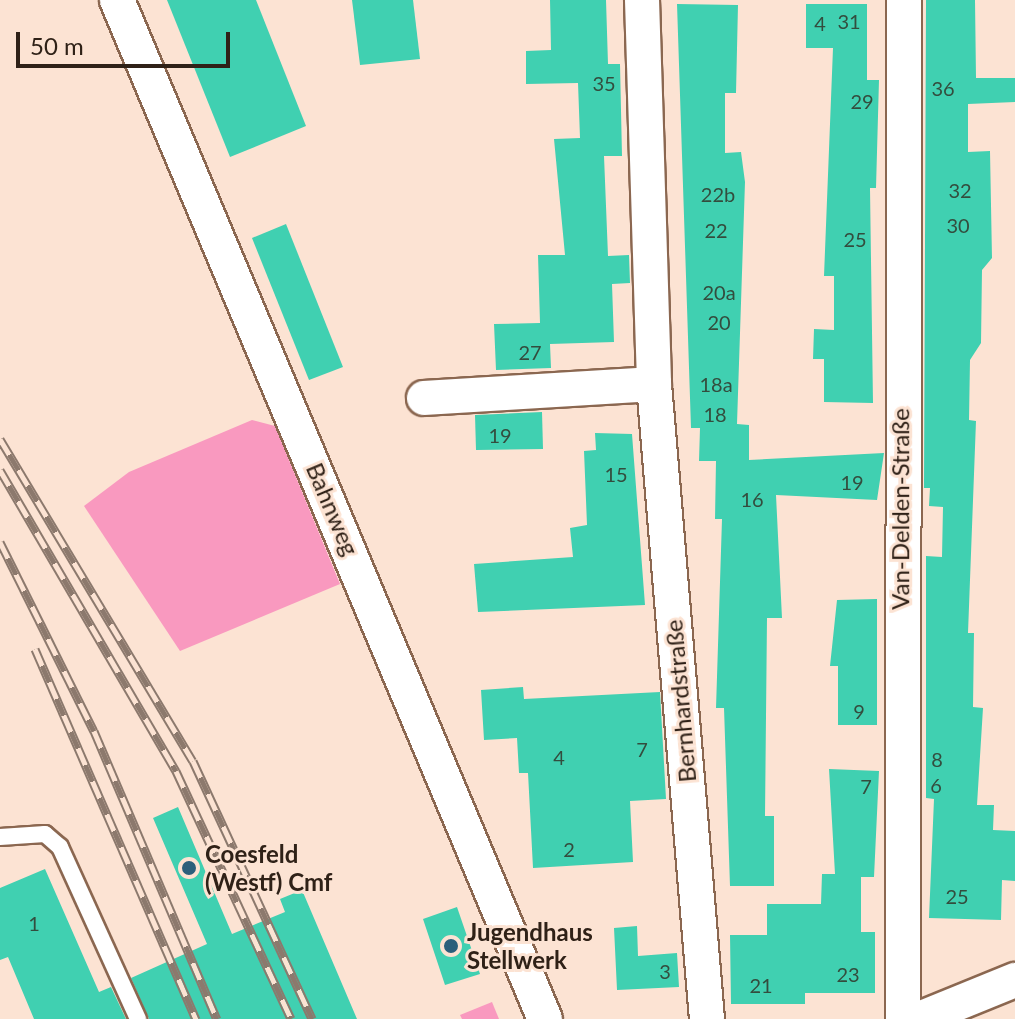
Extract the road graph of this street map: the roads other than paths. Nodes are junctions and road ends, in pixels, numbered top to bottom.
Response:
1 (117, 0) edge
2 (642, 0) edge
3 (904, 0) edge
4 (654, 384) junction
5 (424, 398) dead end
6 (0, 837) edge
7 (1015, 980) edge
8 (138, 1019) edge
9 (545, 1019) edge
10 (707, 1019) edge
11 (903, 1019) edge
12 (919, 1019) edge

1 - 9 street, Bahnweg
2 - 4 street, Bernhardstraße
3 - 11 street, Van-Delden-Straße
4 - 5 street
4 - 10 street, Bernhardstraße
6 - 8 lane
7 - 12 street

